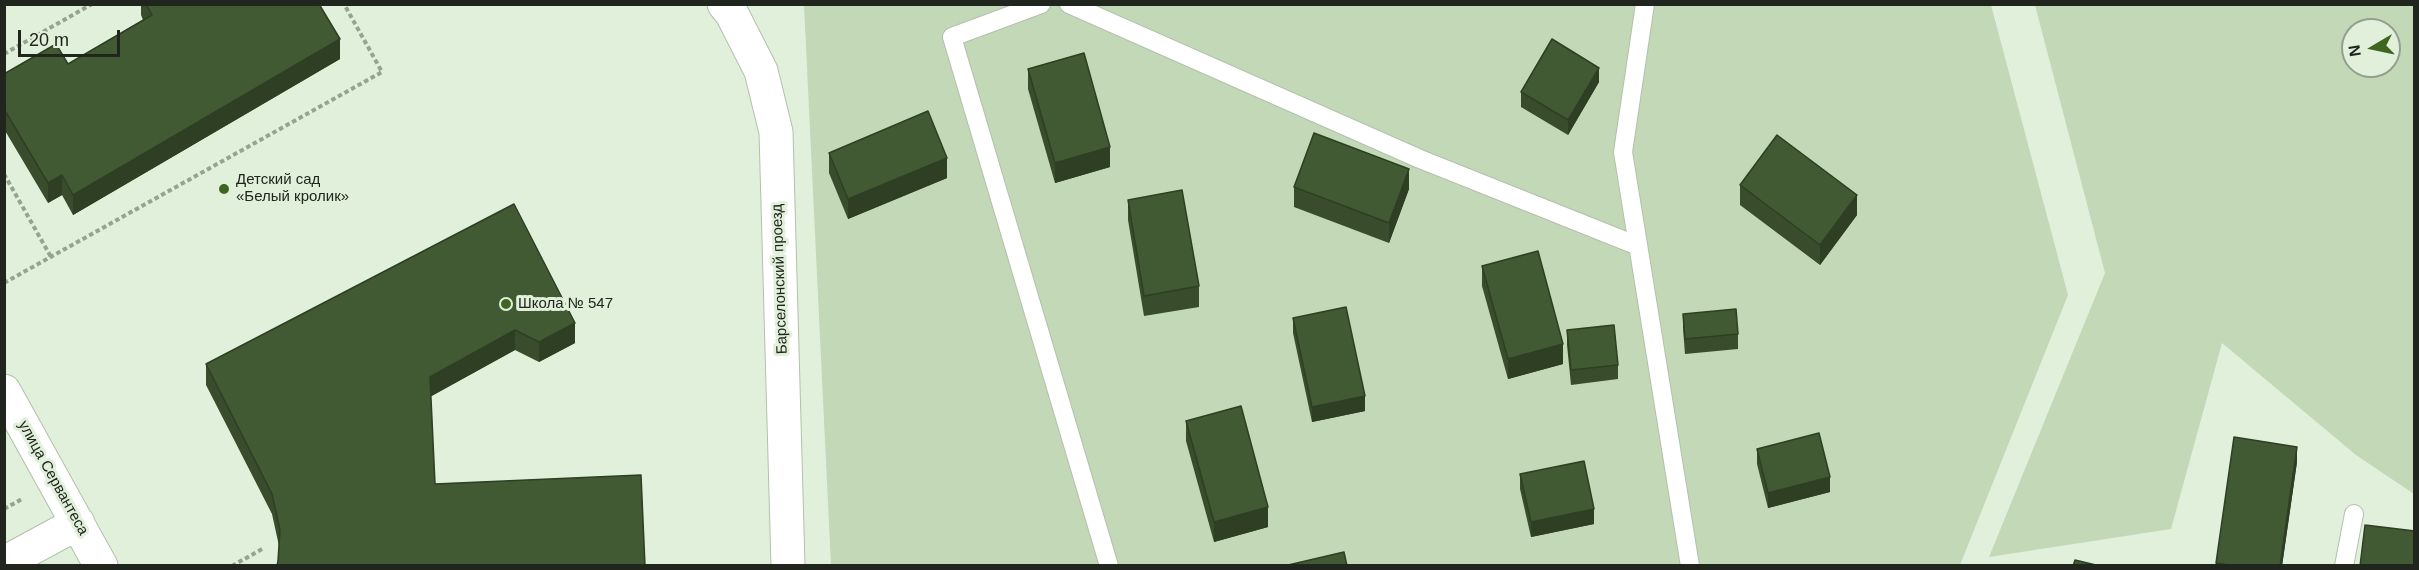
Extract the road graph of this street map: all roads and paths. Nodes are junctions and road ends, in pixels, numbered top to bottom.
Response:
1 (92, 4) edge
2 (344, 4) edge
3 (724, 4) edge
4 (1041, 4) edge
5 (1069, 4) edge
6 (1645, 4) edge
7 (4, 54) edge
8 (4, 174) edge
9 (1638, 246) junction
10 (51, 257) junction
11 (4, 283) edge
12 (4, 391) edge
13 (22, 499) dead end
14 (4, 509) edge
15 (2354, 514) dead end
16 (78, 523) junction
17 (264, 548) dead end
18 (4, 563) edge
19 (101, 566) edge
20 (232, 566) edge
21 (788, 566) edge
22 (1109, 566) edge
23 (1690, 566) edge
24 (2344, 566) edge

1 - 7 path
2 - 10 path
3 - 21 street, Барселонский проезд
4 - 22 lane
5 - 9 lane
6 - 9 lane
8 - 10 path
9 - 23 lane
10 - 11 path
12 - 16 street, улица Сервантеса
13 - 14 path
15 - 24 lane
16 - 18 street
16 - 19 street, улица Сервантеса
17 - 20 path

